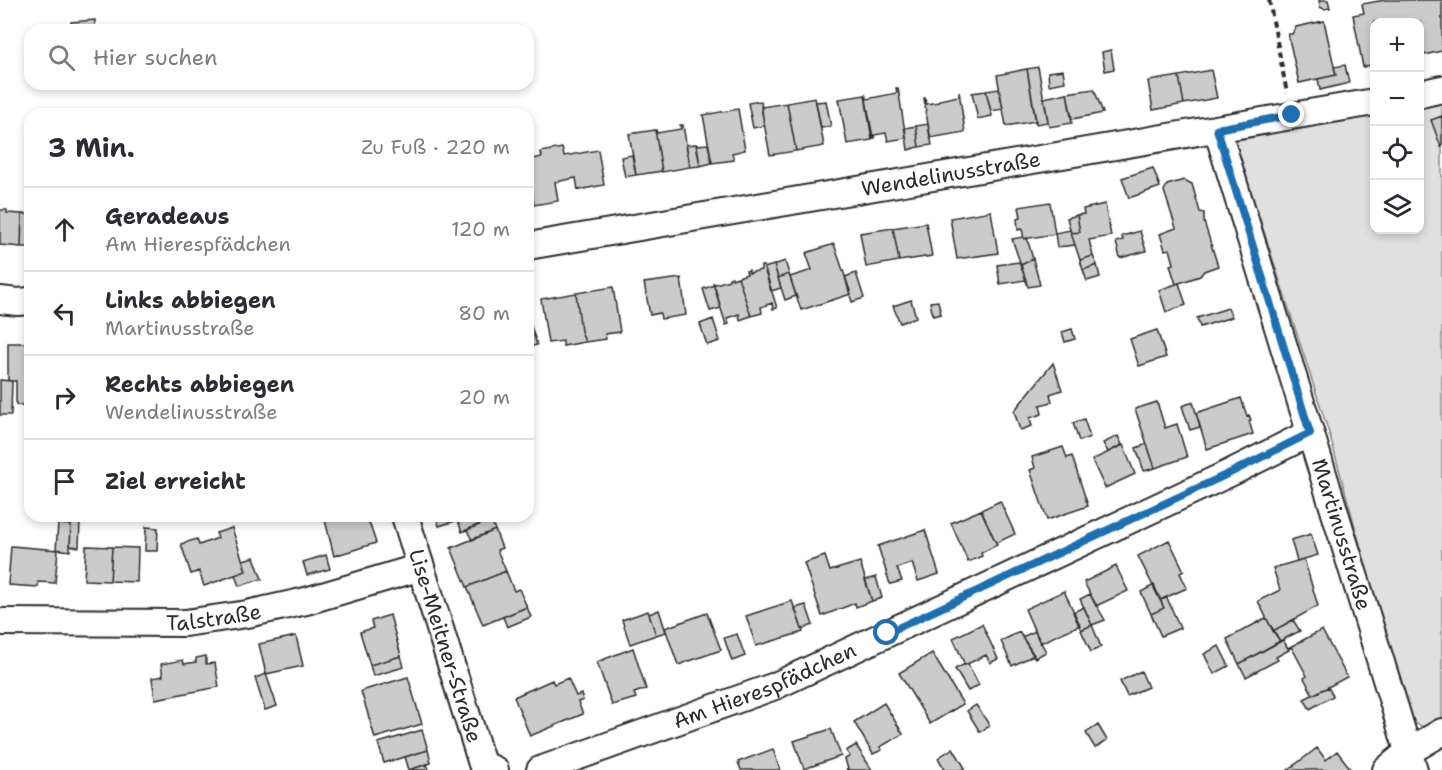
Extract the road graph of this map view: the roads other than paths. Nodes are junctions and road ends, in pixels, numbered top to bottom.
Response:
1 (1442, 89) edge
2 (1424, 93) edge
3 (1370, 103) edge
4 (1217, 129) junction
5 (534, 245) edge
6 (0, 300) edge
7 (24, 302) edge
8 (1310, 433) junction
9 (407, 522) edge
10 (421, 567) junction
11 (0, 622) edge
12 (1442, 732) edge
13 (1411, 761) edge
14 (495, 770) edge
15 (540, 770) edge
16 (1386, 770) edge

1 - 2 street
3 - 4 street, Wendelinusstraße
4 - 5 street, Wendelinusstraße
4 - 8 street, Martinusstraße
6 - 7 street
8 - 13 street, Martinusstraße
8 - 15 street, Am Hierespfädchen
9 - 10 street, Lise-Meitner-Straße
10 - 11 street, Talstraße
10 - 14 street, Lise-Meitner-Straße
12 - 13 street
13 - 16 street

